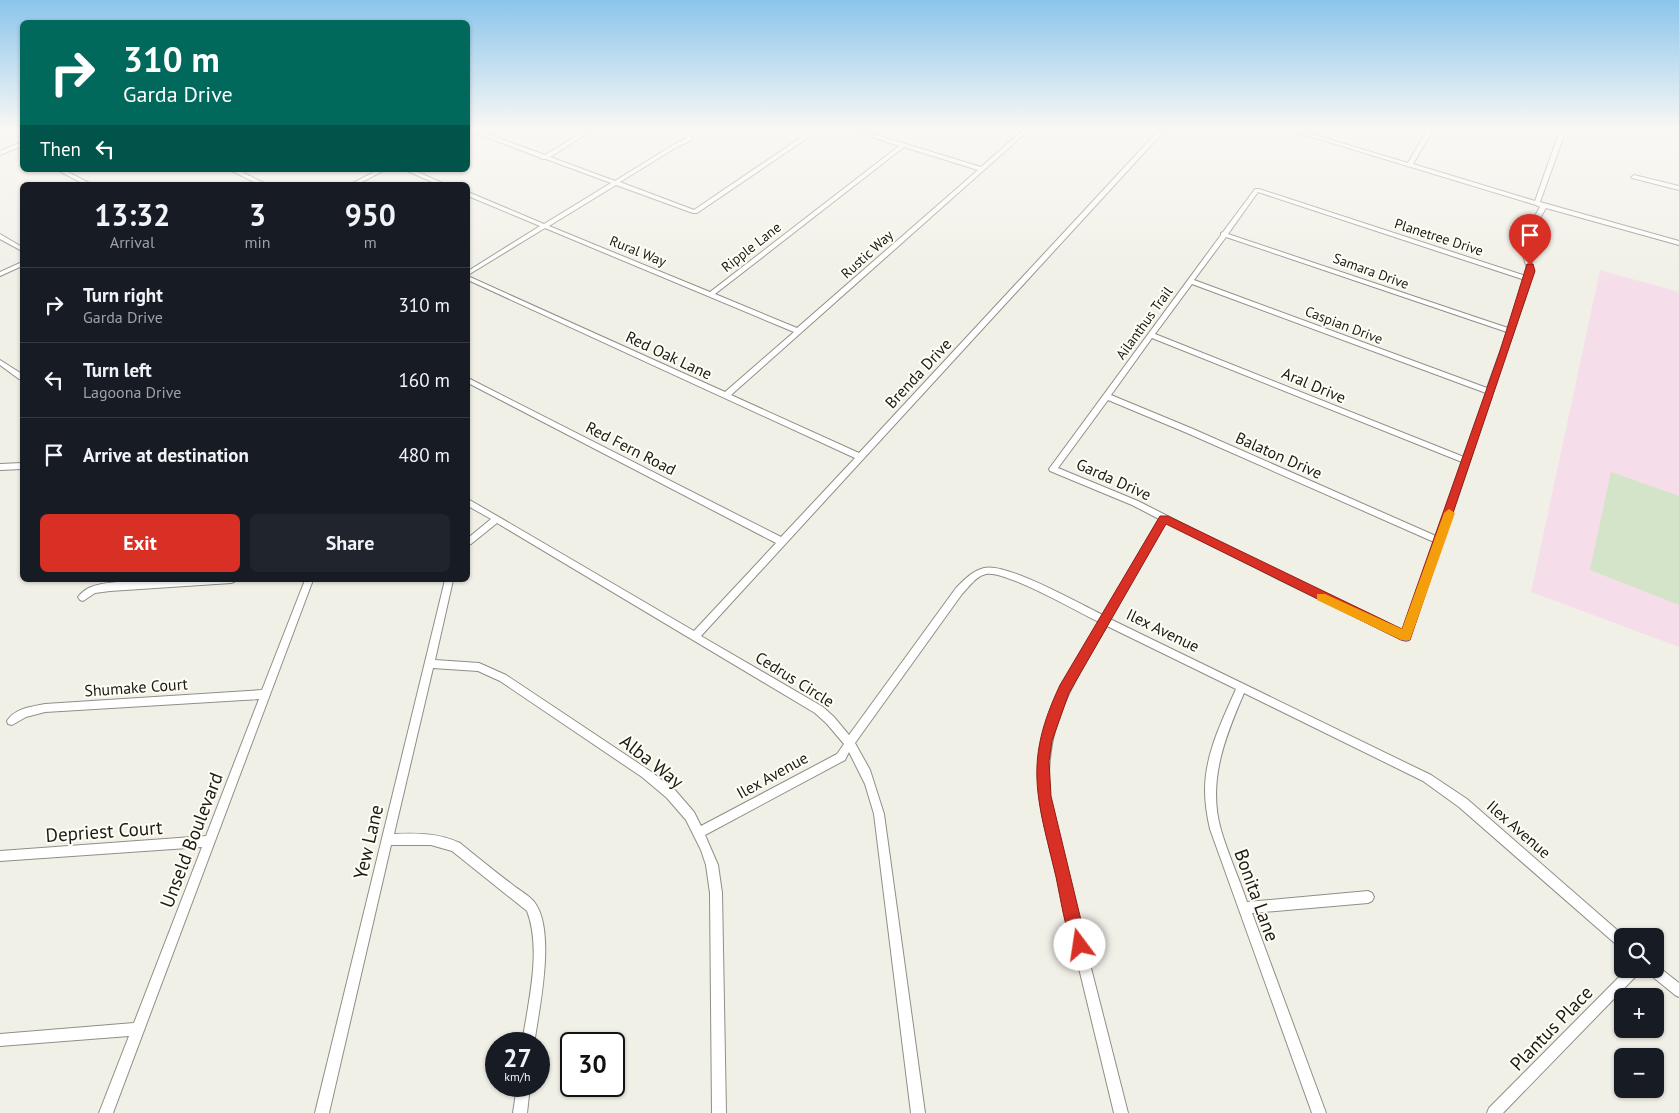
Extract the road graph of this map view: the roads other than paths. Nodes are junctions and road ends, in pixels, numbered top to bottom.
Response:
1 (611, 182) edge
2 (739, 182) edge
3 (855, 182) edge
4 (967, 182) edge
5 (1114, 182) edge
6 (1467, 182) edge
7 (1545, 182) edge
8 (1654, 182) edge
9 (614, 183) junction
10 (1679, 188) edge
11 (1257, 190) joint
12 (470, 195) edge
13 (1537, 203) junction
14 (544, 226) junction
15 (1224, 234) junction
16 (0, 236) edge
17 (1679, 243) edge
18 (20, 248) edge
19 (20, 265) edge
20 (470, 273) edge
21 (0, 274) edge
22 (470, 279) edge
23 (1528, 279) junction
24 (1190, 282) junction
25 (710, 294) junction
26 (798, 331) junction
27 (1510, 331) junction
28 (1151, 335) junction
29 (0, 362) edge
30 (20, 376) edge
31 (470, 381) edge
32 (1490, 392) junction
33 (726, 396) junction
34 (1106, 396) junction
35 (860, 457) junction
36 (1466, 461) junction
37 (20, 466) edge
38 (0, 467) edge
39 (1053, 469) joint
40 (470, 503) edge
41 (1164, 518) junction
42 (497, 519) junction
43 (470, 540) edge
44 (1439, 541) junction
45 (782, 542) junction
46 (196, 582) edge
47 (308, 582) edge
48 (449, 582) edge
49 (83, 597) dead end
50 (1105, 620) junction
51 (695, 636) junction
52 (429, 664) junction
53 (1242, 687) junction
54 (266, 694) junction
55 (12, 721) dead end
56 (850, 743) junction
57 (698, 833) junction
58 (387, 840) junction
59 (210, 841) junction
60 (0, 856) edge
61 (1368, 897) dead end
62 (1244, 908) junction
63 (1614, 935) edge
64 (1625, 978) edge
65 (1663, 978) edge
66 (1679, 991) edge
67 (138, 1029) junction
68 (529, 1032) edge
69 (0, 1040) edge
70 (522, 1097) edge
71 (106, 1113) edge
72 (322, 1113) edge
73 (520, 1113) edge
74 (719, 1113) edge
75 (918, 1113) edge
76 (1121, 1113) edge
77 (1319, 1113) edge
78 (1494, 1113) edge

1 - 9 street
2 - 9 street
3 - 25 street, Ripple Lane
4 - 26 street, Rustic Way
5 - 35 street, Brenda Drive
6 - 13 street
7 - 13 street
8 - 10 street
9 - 14 street
11 - 15 street, Ailanthus Trail
11 - 23 street, Planetree Drive
12 - 14 street, Rural Way
13 - 17 street
13 - 23 street
14 - 20 street
14 - 25 street, Rural Way
15 - 24 street, Ailanthus Trail
15 - 27 street, Samara Drive
16 - 18 street
19 - 21 street
22 - 33 street, Red Oak Lane
23 - 27 street
24 - 28 street, Ailanthus Trail
24 - 32 street, Caspian Drive
25 - 26 street, Rural Way
26 - 33 street, Rustic Way
27 - 32 street
28 - 34 street, Ailanthus Trail
28 - 36 street, Aral Drive
29 - 30 street
31 - 45 street, Red Fern Road
32 - 36 street
33 - 35 street, Red Oak Lane
34 - 39 street, Ailanthus Trail
34 - 44 street, Balaton Drive
35 - 45 street, Brenda Drive
36 - 44 street
37 - 38 street
39 - 41 street, Garda Drive
40 - 42 street, Cedrus Circle
41 - 44 street, Garda Drive
41 - 50 street
42 - 43 street
42 - 51 street, Cedrus Circle
45 - 51 street, Brenda Drive
46 - 49 street
47 - 54 street, Unseld Boulevard
48 - 52 street, Yew Lane
50 - 53 street, Ilex Avenue
50 - 56 street, Ilex Avenue
50 - 76 street
51 - 56 street, Cedrus Circle
52 - 57 street, Alba Way
52 - 58 street, Yew Lane
53 - 62 street, Bonita Lane
53 - 63 street, Ilex Avenue
54 - 55 street, Shumake Court
54 - 59 street, Unseld Boulevard
56 - 57 street, Ilex Avenue
56 - 75 street, Cedrus Circle
57 - 74 street, Alba Way
58 - 68 street
58 - 72 street, Yew Lane
59 - 60 street, Depriest Court
59 - 67 street, Unseld Boulevard
61 - 62 street
62 - 77 street, Bonita Lane
64 - 78 street, Plantus Place
65 - 66 street
67 - 69 street
67 - 71 street, Unseld Boulevard
70 - 73 street

